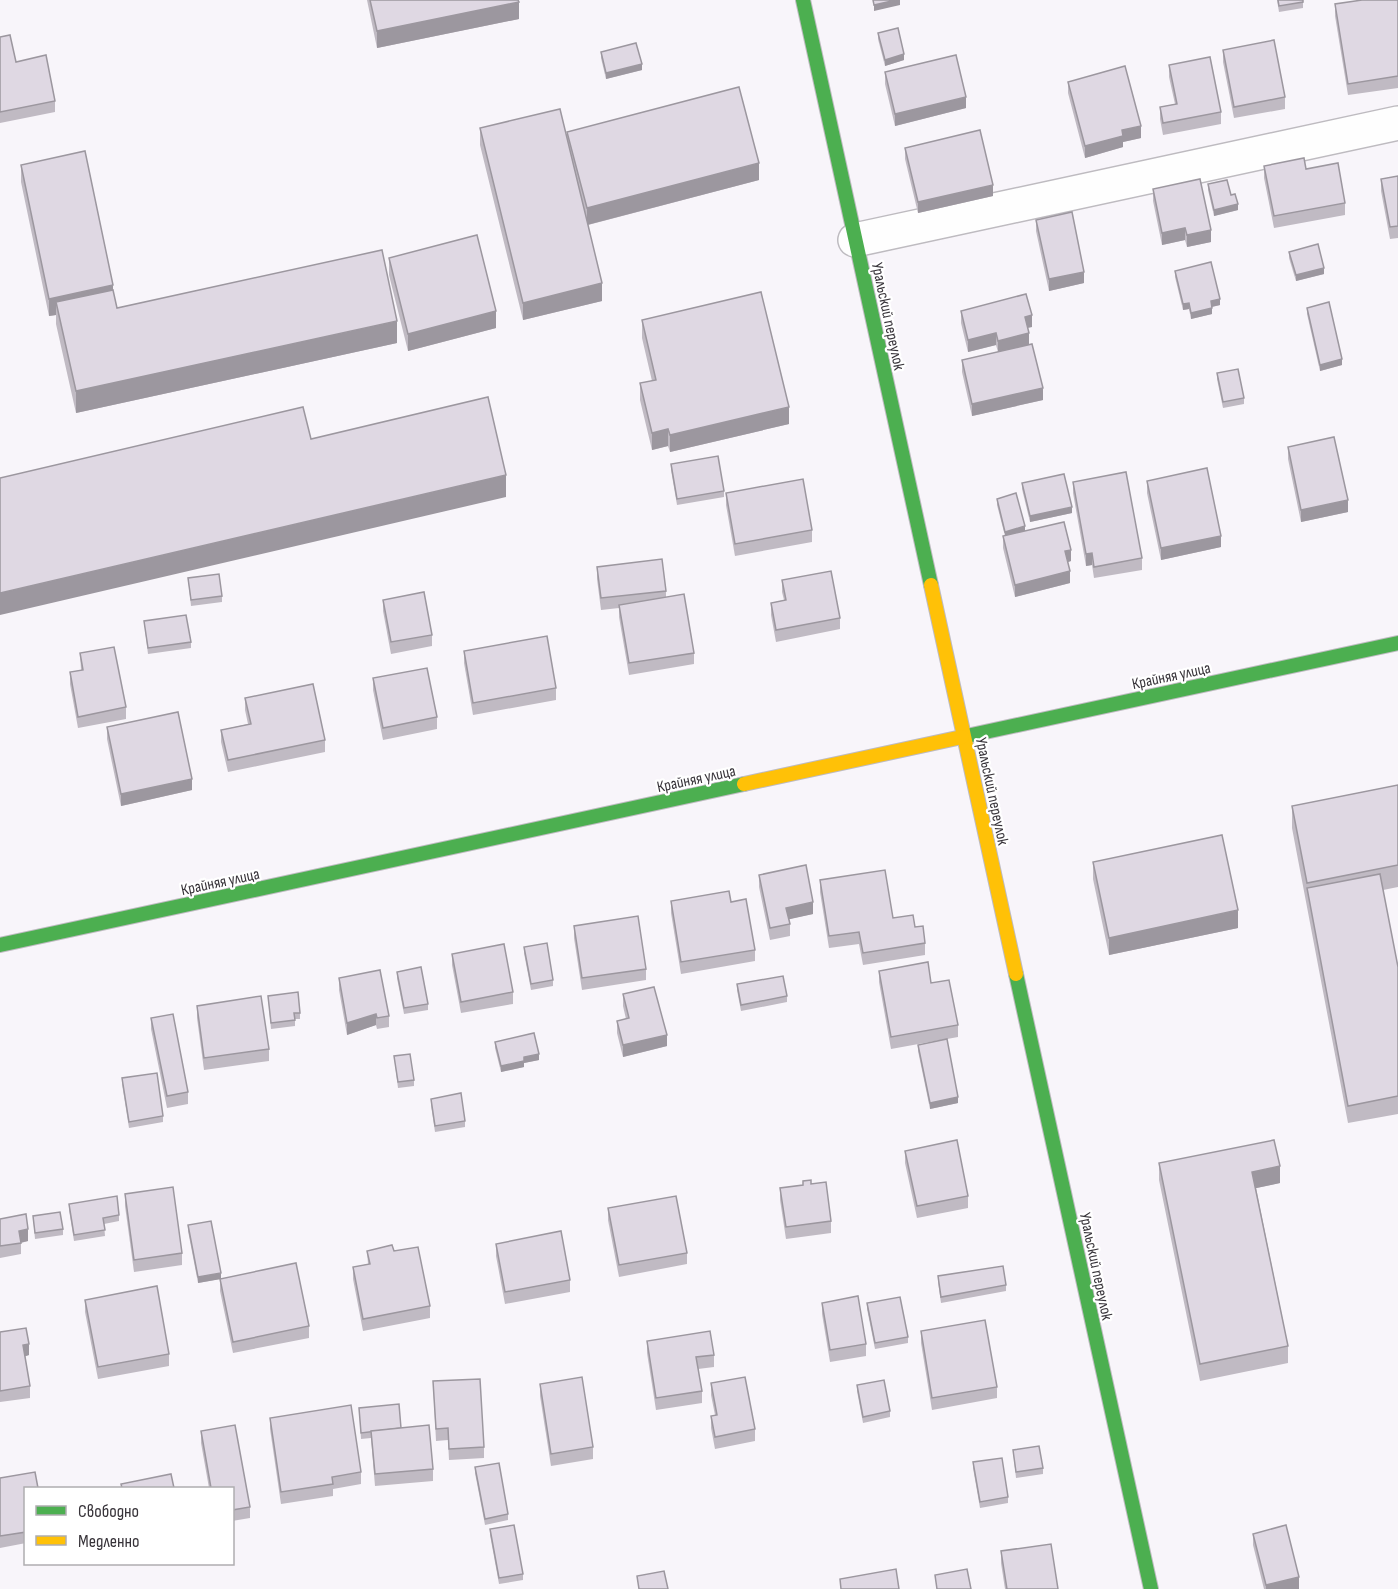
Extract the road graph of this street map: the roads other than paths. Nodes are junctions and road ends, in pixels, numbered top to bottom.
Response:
1 (803, 0) edge
2 (1398, 123) edge
3 (855, 240) junction
4 (1398, 643) edge
5 (964, 737) junction
6 (0, 945) edge
7 (1151, 1589) edge

1 - 3 street, Уральский переулок
2 - 3 street
3 - 5 street, Уральский переулок
4 - 5 street, Крайняя улица
5 - 6 street, Крайняя улица
5 - 7 street, Уральский переулок

